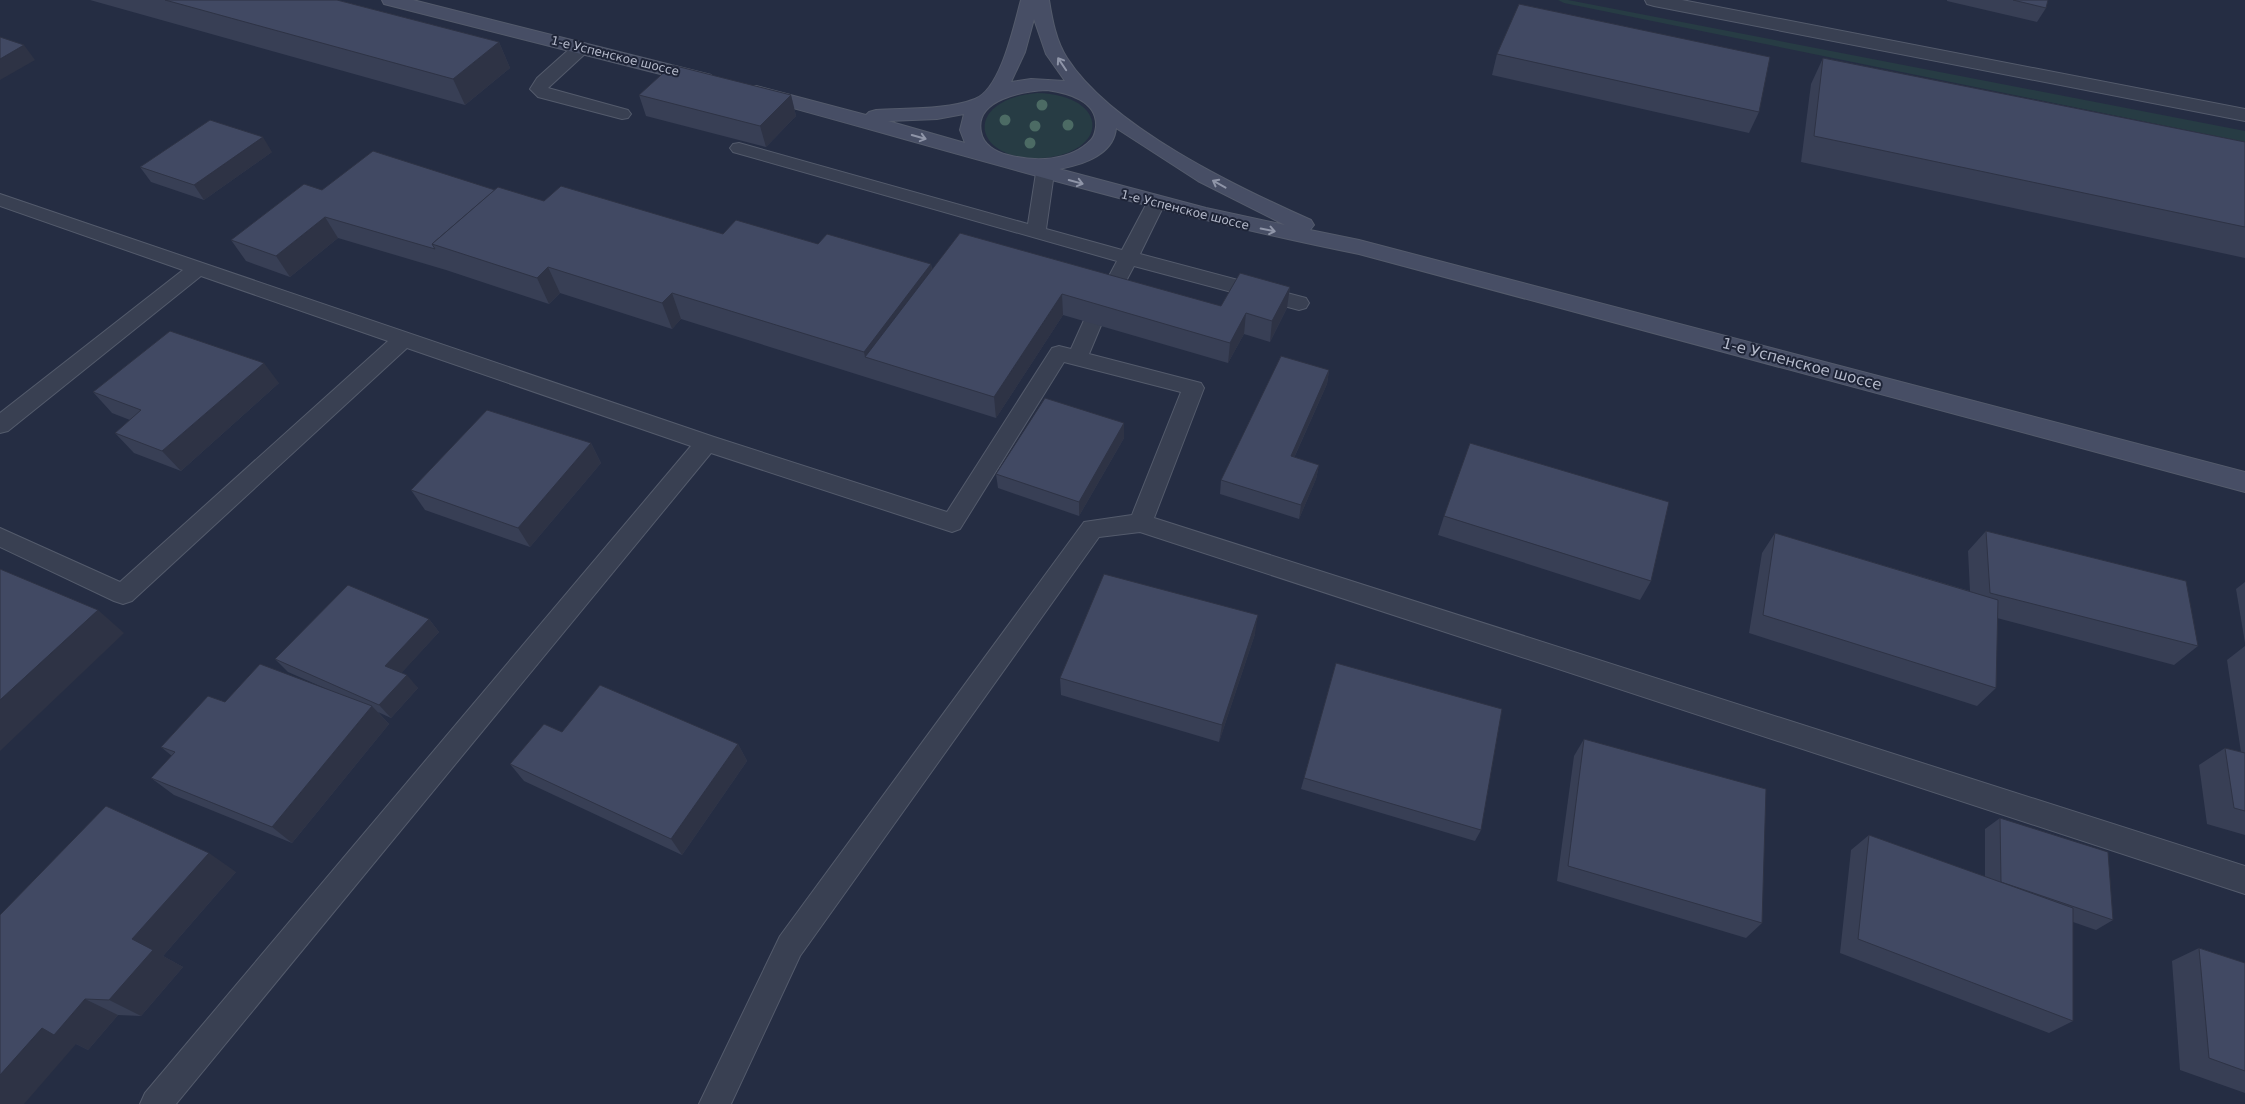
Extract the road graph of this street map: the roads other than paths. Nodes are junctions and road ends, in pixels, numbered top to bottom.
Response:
1 (391, 0) edge
2 (1030, 0) edge
3 (1040, 0) edge
4 (1654, 0) edge
5 (581, 48) junction
6 (986, 101) junction
7 (1098, 103) junction
8 (622, 114) dead end
9 (839, 114) junction
10 (2245, 115) edge
11 (739, 148) edge
12 (1006, 163) junction
13 (1045, 174) junction
14 (0, 200) edge
15 (1156, 203) junction
16 (1036, 233) junction
17 (1359, 247) junction
18 (1128, 258) junction
19 (199, 268) junction
20 (1108, 295) edge
21 (1300, 303) dead end
22 (1092, 323) edge
23 (404, 339) junction
24 (1077, 358) junction
25 (0, 426) edge
26 (706, 443) junction
27 (2245, 482) edge
28 (1140, 523) junction
29 (0, 538) edge
30 (2245, 880) edge
31 (156, 1104) edge
32 (714, 1104) edge

1 - 5 main road, 1-е Успенское шоссе
2 - 6 main road, 1-е Успенское шоссе
7 -> 3 main road, 1-е Успенское шоссе
4 - 10 street
5 - 8 lane
5 - 9 main road, 1-е Успенское шоссе
6 - 7 main road, 1-е Успенское шоссе
6 - 9 main road, 1-е Успенское шоссе
6 - 12 main road, 1-е Успенское шоссе
7 - 12 main road, 1-е Успенское шоссе
17 -> 7 main road, 1-е Успенское шоссе
9 -> 12 main road, 1-е Успенское шоссе
11 - 16 lane
12 - 13 main road, 1-е Успенское шоссе
13 -> 15 main road, 1-е Успенское шоссе
13 - 16 lane
14 - 19 lane
15 -> 17 main road, 1-е Успенское шоссе
15 - 18 lane
16 - 18 lane
17 - 27 main road, 1-е Успенское шоссе
18 - 20 lane
18 - 21 lane
19 - 23 lane
19 - 25 lane
22 - 24 lane
23 - 26 lane
23 - 29 lane
24 - 26 lane
24 - 28 lane
26 - 31 lane
28 - 30 lane
28 - 32 lane

